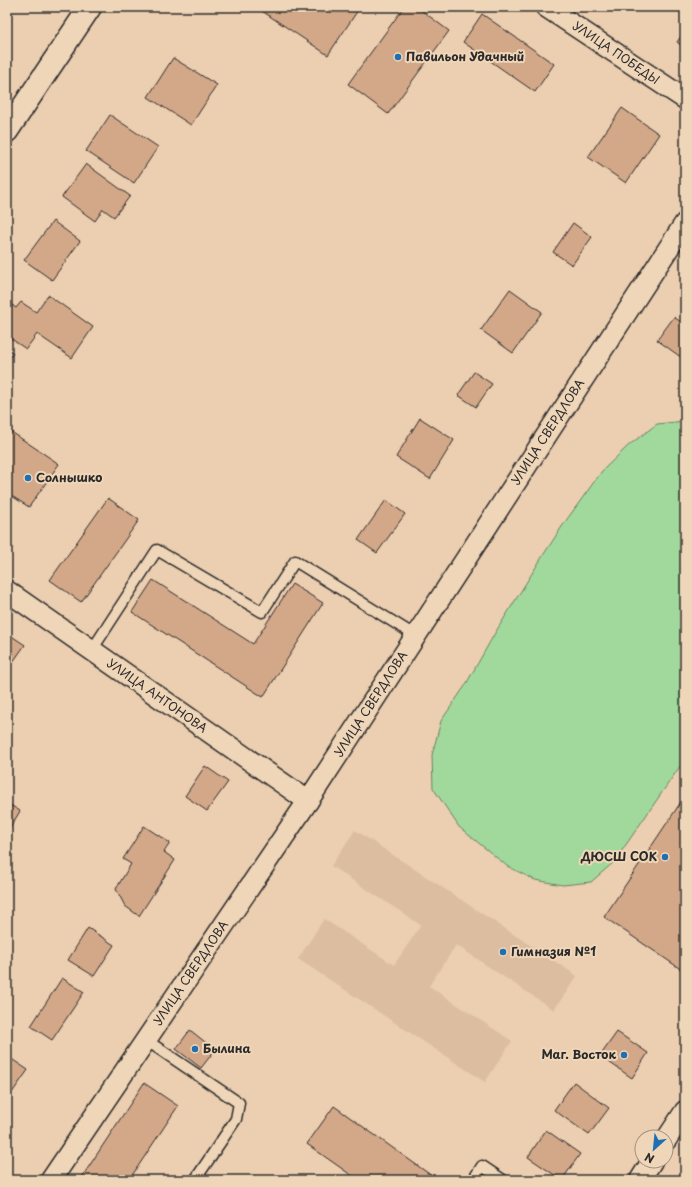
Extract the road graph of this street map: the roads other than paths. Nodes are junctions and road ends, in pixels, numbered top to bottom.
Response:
1 (90, 7) edge
2 (546, 7) edge
3 (685, 99) edge
4 (7, 131) edge
5 (685, 223) edge
6 (7, 590) edge
7 (416, 636) junction
8 (92, 650) junction
9 (308, 801) junction
10 (146, 1040) junction
11 (685, 1111) edge
12 (673, 1129) edge
13 (647, 1169) edge
14 (51, 1180) edge
15 (195, 1180) edge
16 (472, 1180) edge
17 (503, 1180) edge
18 (640, 1180) edge

1 - 4 main road
2 - 3 street, УЛИЦА ПОБЕДЫ
5 - 7 street, УЛИЦА СВЕРДЛОВА
6 - 8 street, УЛИЦА АНТОНОВА
7 - 8 lane
7 - 9 street, УЛИЦА СВЕРДЛОВА
8 - 9 street, УЛИЦА АНТОНОВА
9 - 10 street, УЛИЦА СВЕРДЛОВА
10 - 14 street, УЛИЦА СВЕРДЛОВА
10 - 15 lane
11 - 12 street
13 - 18 street
16 - 17 lane

